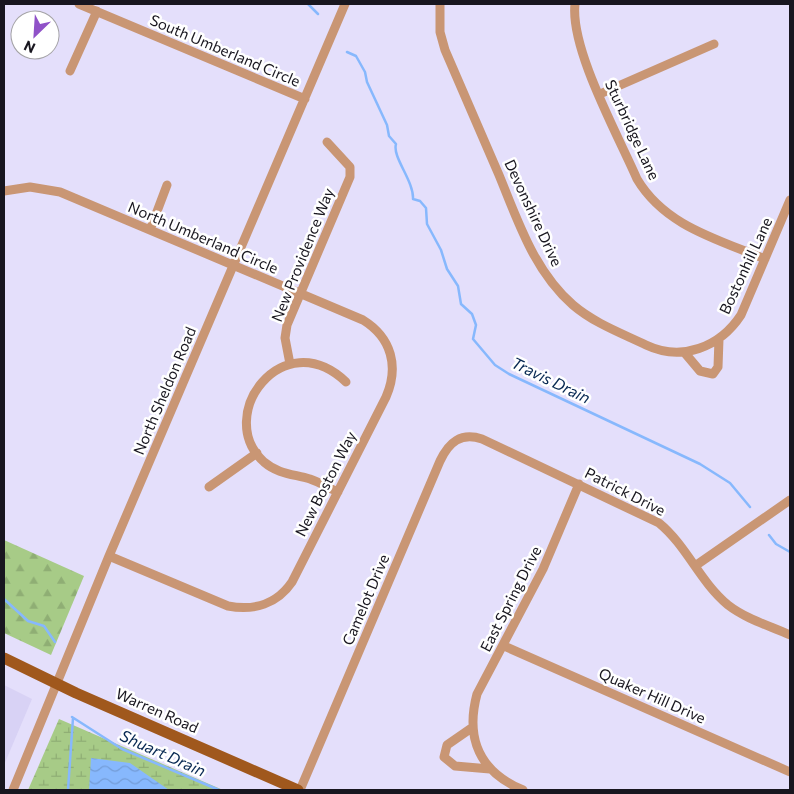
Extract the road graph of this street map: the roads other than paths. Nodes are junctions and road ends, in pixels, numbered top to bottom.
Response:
1 (79, 4) edge
2 (345, 4) edge
3 (440, 4) edge
4 (575, 4) edge
5 (97, 11) junction
6 (714, 44) dead end
7 (70, 71) dead end
8 (600, 94) junction
9 (305, 99) junction
10 (327, 142) dead end
11 (167, 185) dead end
12 (4, 191) edge
13 (790, 200) edge
14 (150, 230) junction
15 (765, 259) junction
16 (234, 266) junction
17 (300, 294) junction
18 (719, 339) junction
19 (703, 348) joint
20 (684, 352) junction
21 (290, 364) junction
22 (393, 366) joint
23 (346, 382) dead end
24 (473, 436) joint
25 (257, 453) junction
26 (579, 484) junction
27 (209, 487) dead end
28 (338, 492) junction
29 (790, 500) edge
30 (109, 556) junction
31 (695, 566) junction
32 (790, 635) edge
33 (504, 646) junction
34 (4, 658) edge
35 (57, 683) junction
36 (473, 727) junction
37 (490, 769) junction
38 (790, 772) edge
39 (13, 790) edge
40 (299, 790) edge
41 (523, 790) edge

1 - 5 street, South Umberland Circle
2 - 9 street, North Sheldon Road
3 - 20 street, Devonshire Drive
4 - 8 street, Sturbridge Lane
5 - 7 street
5 - 9 street, South Umberland Circle
6 - 8 street
8 - 15 street, Sturbridge Lane
9 - 16 street, North Sheldon Road
10 - 17 street, New Providence Way
11 - 14 street
12 - 14 street, North Umberland Circle
13 - 15 street, Bostonhill Lane
14 - 16 street, North Umberland Circle
15 - 18 street, Bostonhill Lane
16 - 17 street, North Umberland Circle
16 - 30 street, North Sheldon Road
17 - 21 street, New Providence Way
17 - 22 street, North Umberland Circle
18 - 19 street, Bostonhill Lane
18 - 20 street
19 - 20 street, Devonshire Drive
21 - 23 street
21 - 25 street
22 - 28 street, New Boston Way
24 - 26 street, Patrick Drive
24 - 40 street, Camelot Drive
25 - 27 street
25 - 28 street
26 - 31 street, Patrick Drive
26 - 33 street, East Spring Drive
28 - 30 street, New Boston Way
29 - 31 street
30 - 35 street, North Sheldon Road
31 - 32 street, Patrick Drive
33 - 36 street, East Spring Drive
33 - 38 street, Quaker Hill Drive
34 - 35 main road, Warren Road
35 - 39 street, North Sheldon Road
35 - 40 main road, Warren Road
36 - 37 street, East Spring Drive
36 - 37 street
37 - 41 street

